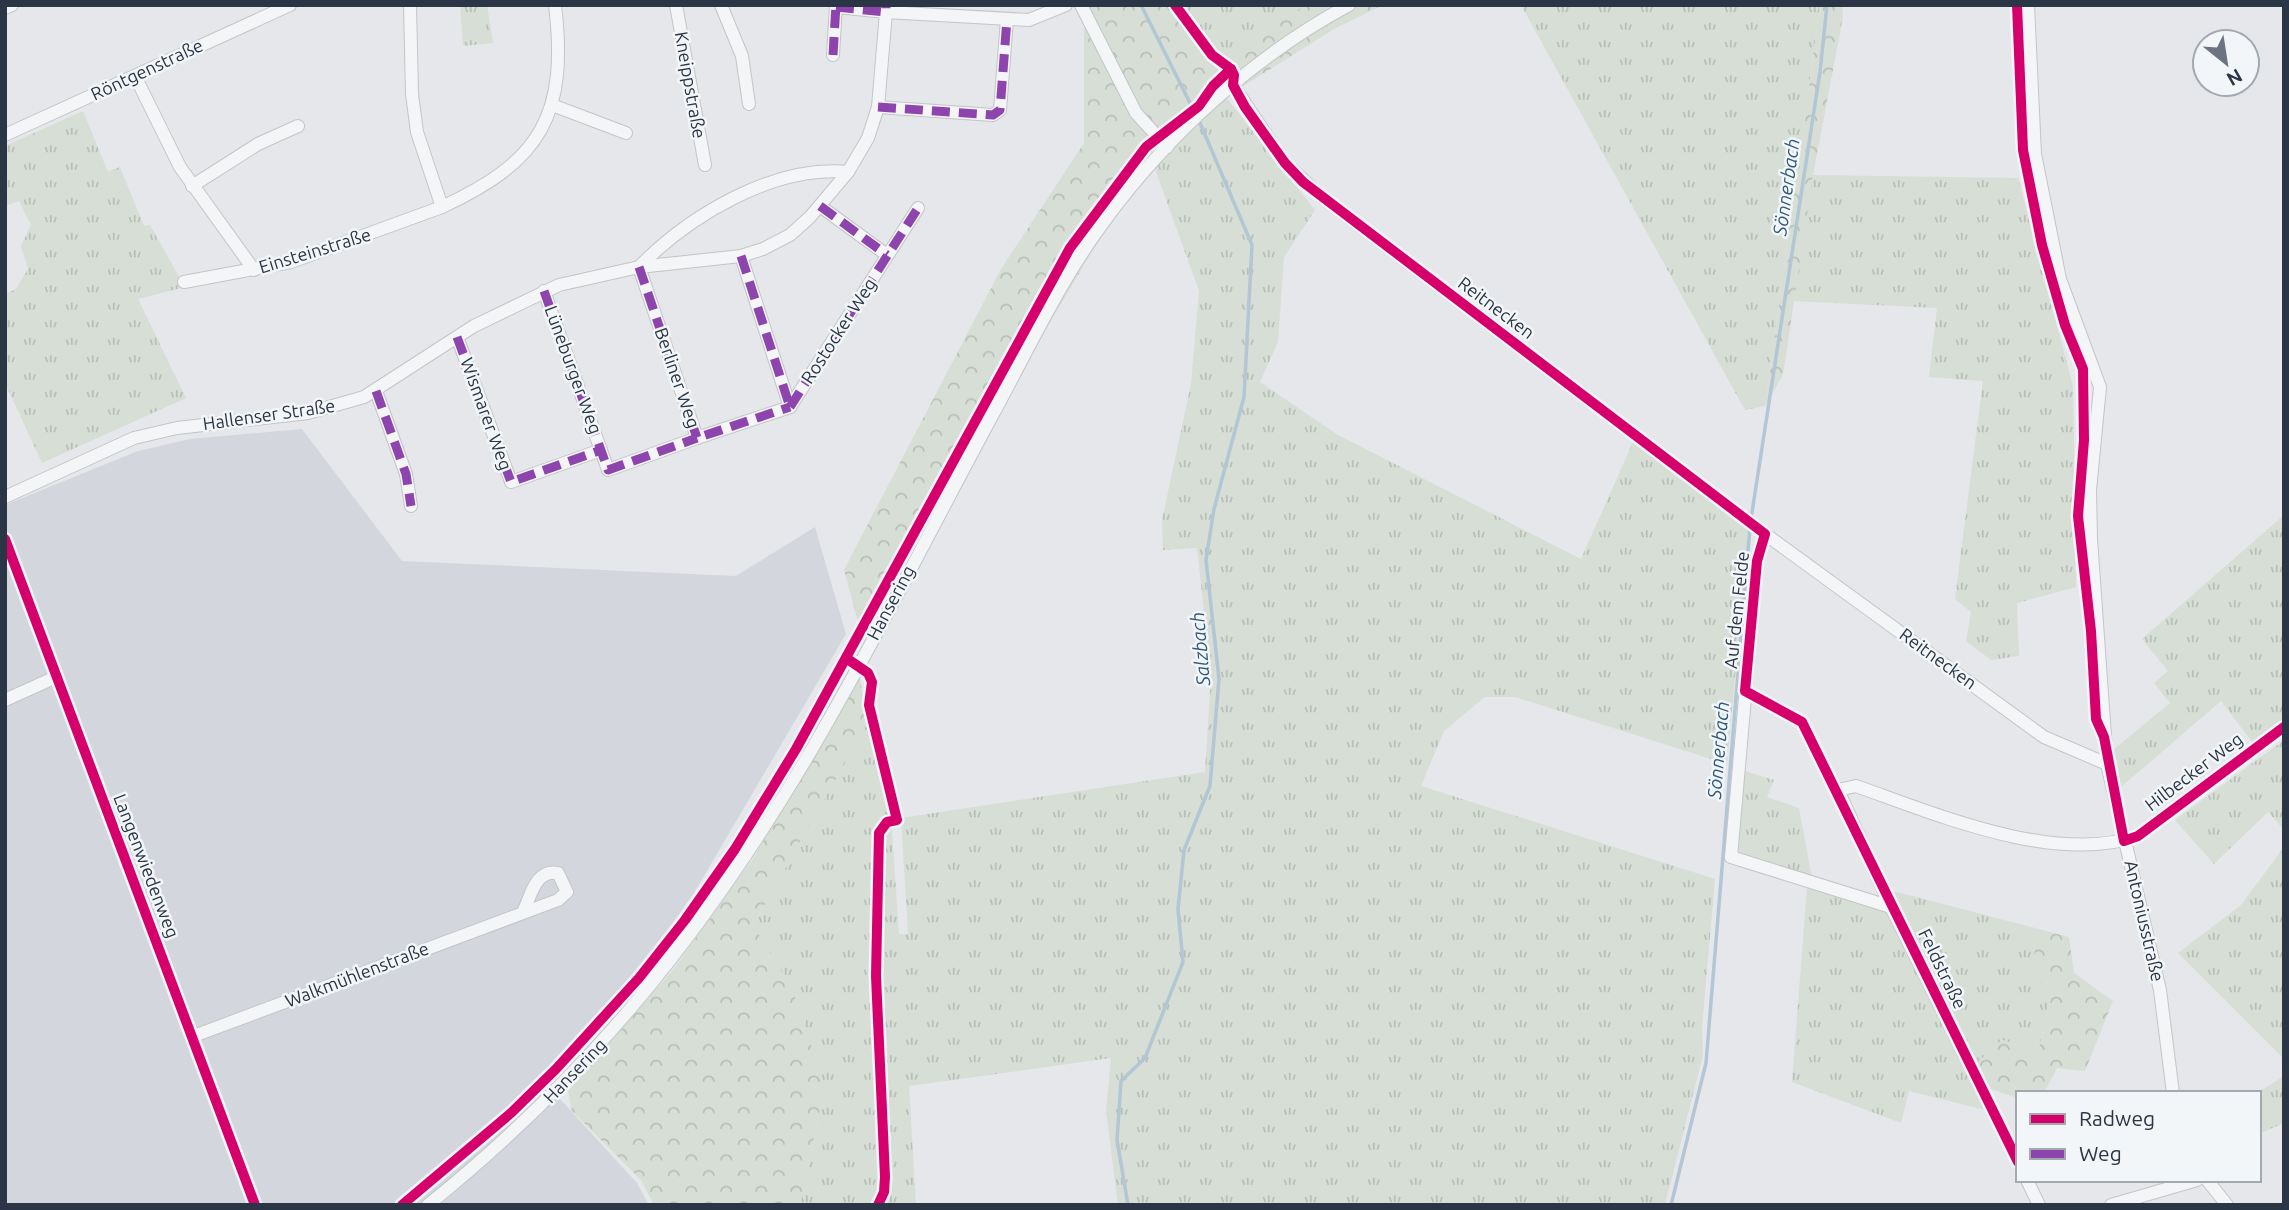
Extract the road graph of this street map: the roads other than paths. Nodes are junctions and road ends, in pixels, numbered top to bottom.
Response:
1 (12, 5) edge
2 (290, 5) edge
3 (410, 5) edge
4 (555, 5) edge
5 (676, 5) edge
6 (721, 5) edge
7 (1066, 5) edge
8 (1081, 5) edge
9 (1349, 5) edge
10 (2028, 5) edge
11 (836, 6) edge
12 (5, 8) edge
13 (886, 8) edge
14 (1007, 19) junction
15 (833, 55) dead end
16 (135, 76) junction
17 (1233, 85) junction
18 (749, 104) dead end
19 (552, 105) junction
20 (878, 107) junction
21 (298, 126) dead end
22 (625, 133) dead end
23 (5, 135) edge
24 (1167, 147) junction
25 (705, 165) dead end
26 (848, 172) junction
27 (192, 186) junction
28 (820, 206) junction
29 (442, 207) junction
30 (918, 208) dead end
31 (887, 256) junction
32 (741, 257) junction
33 (639, 267) junction
34 (254, 270) junction
35 (184, 282) dead end
36 (544, 291) junction
37 (457, 337) junction
38 (376, 391) junction
39 (790, 407) junction
40 (697, 438) junction
41 (601, 450) junction
42 (5, 497) edge
43 (411, 506) dead end
44 (1756, 527) junction
45 (5, 539) edge
46 (56, 677) junction
47 (5, 700) edge
48 (2284, 727) edge
49 (2107, 764) junction
50 (2124, 841) junction
51 (1891, 907) junction
52 (523, 912) dead end
53 (191, 1037) junction
54 (2173, 1091) edge
55 (2016, 1158) edge
56 (2028, 1182) edge
57 (2190, 1182) edge
58 (2209, 1182) edge
59 (255, 1205) edge
60 (428, 1205) edge
61 (2039, 1205) edge
62 (2111, 1205) edge
63 (2227, 1205) edge

1 - 12 street
2 - 16 street, Röntgenstraße
3 - 29 street
4 - 19 street, Einsteinstraße
5 - 25 street, Kneippstraße
6 - 18 street
7 - 14 street
8 - 24 street
9 - 17 street, Hansering
10 - 49 street, Antoniusstraße
11 - 13 street
11 - 15 street
13 - 14 street
13 - 20 street, Hallenser Straße
14 - 20 street
16 - 23 street, Röntgenstraße
16 - 27 street
17 - 24 street, Hansering
17 - 44 street, Reitnecken
19 - 22 street
19 - 29 street, Einsteinstraße
20 - 26 street, Hallenser Straße
21 - 27 street
24 - 60 street, Hansering
26 - 28 street, Hallenser Straße
26 - 33 street, Hallenser Straße
27 - 34 street
28 - 31 street
28 - 32 street, Hallenser Straße
29 - 34 street, Einsteinstraße
30 - 31 street, Rostocker Weg
31 - 39 street, Rostocker Weg
32 - 33 street, Hallenser Straße
32 - 39 street
33 - 36 street, Hallenser Straße
33 - 40 street, Berliner Weg
34 - 35 street, Einsteinstraße
36 - 37 street, Hallenser Straße
36 - 41 street, Lüneburger Weg
37 - 38 street, Hallenser Straße
37 - 41 street, Wismarer Weg
38 - 42 street, Hallenser Straße
38 - 43 street
39 - 40 street, Berliner Weg
40 - 41 street
44 - 49 street, Reitnecken
44 - 51 street, Auf dem Felde
45 - 46 street, Langenwiedenweg
46 - 47 street
46 - 53 street, Langenwiedenweg
48 - 50 street, Hilbecker Weg
49 - 50 street, Antoniusstraße
50 - 51 street, Feldstraße
50 - 54 street, Antoniusstraße
51 - 55 street, Feldstraße
52 - 53 street, Walkmühlenstraße
53 - 59 street, Langenwiedenweg
56 - 61 street
57 - 62 street
58 - 63 street

